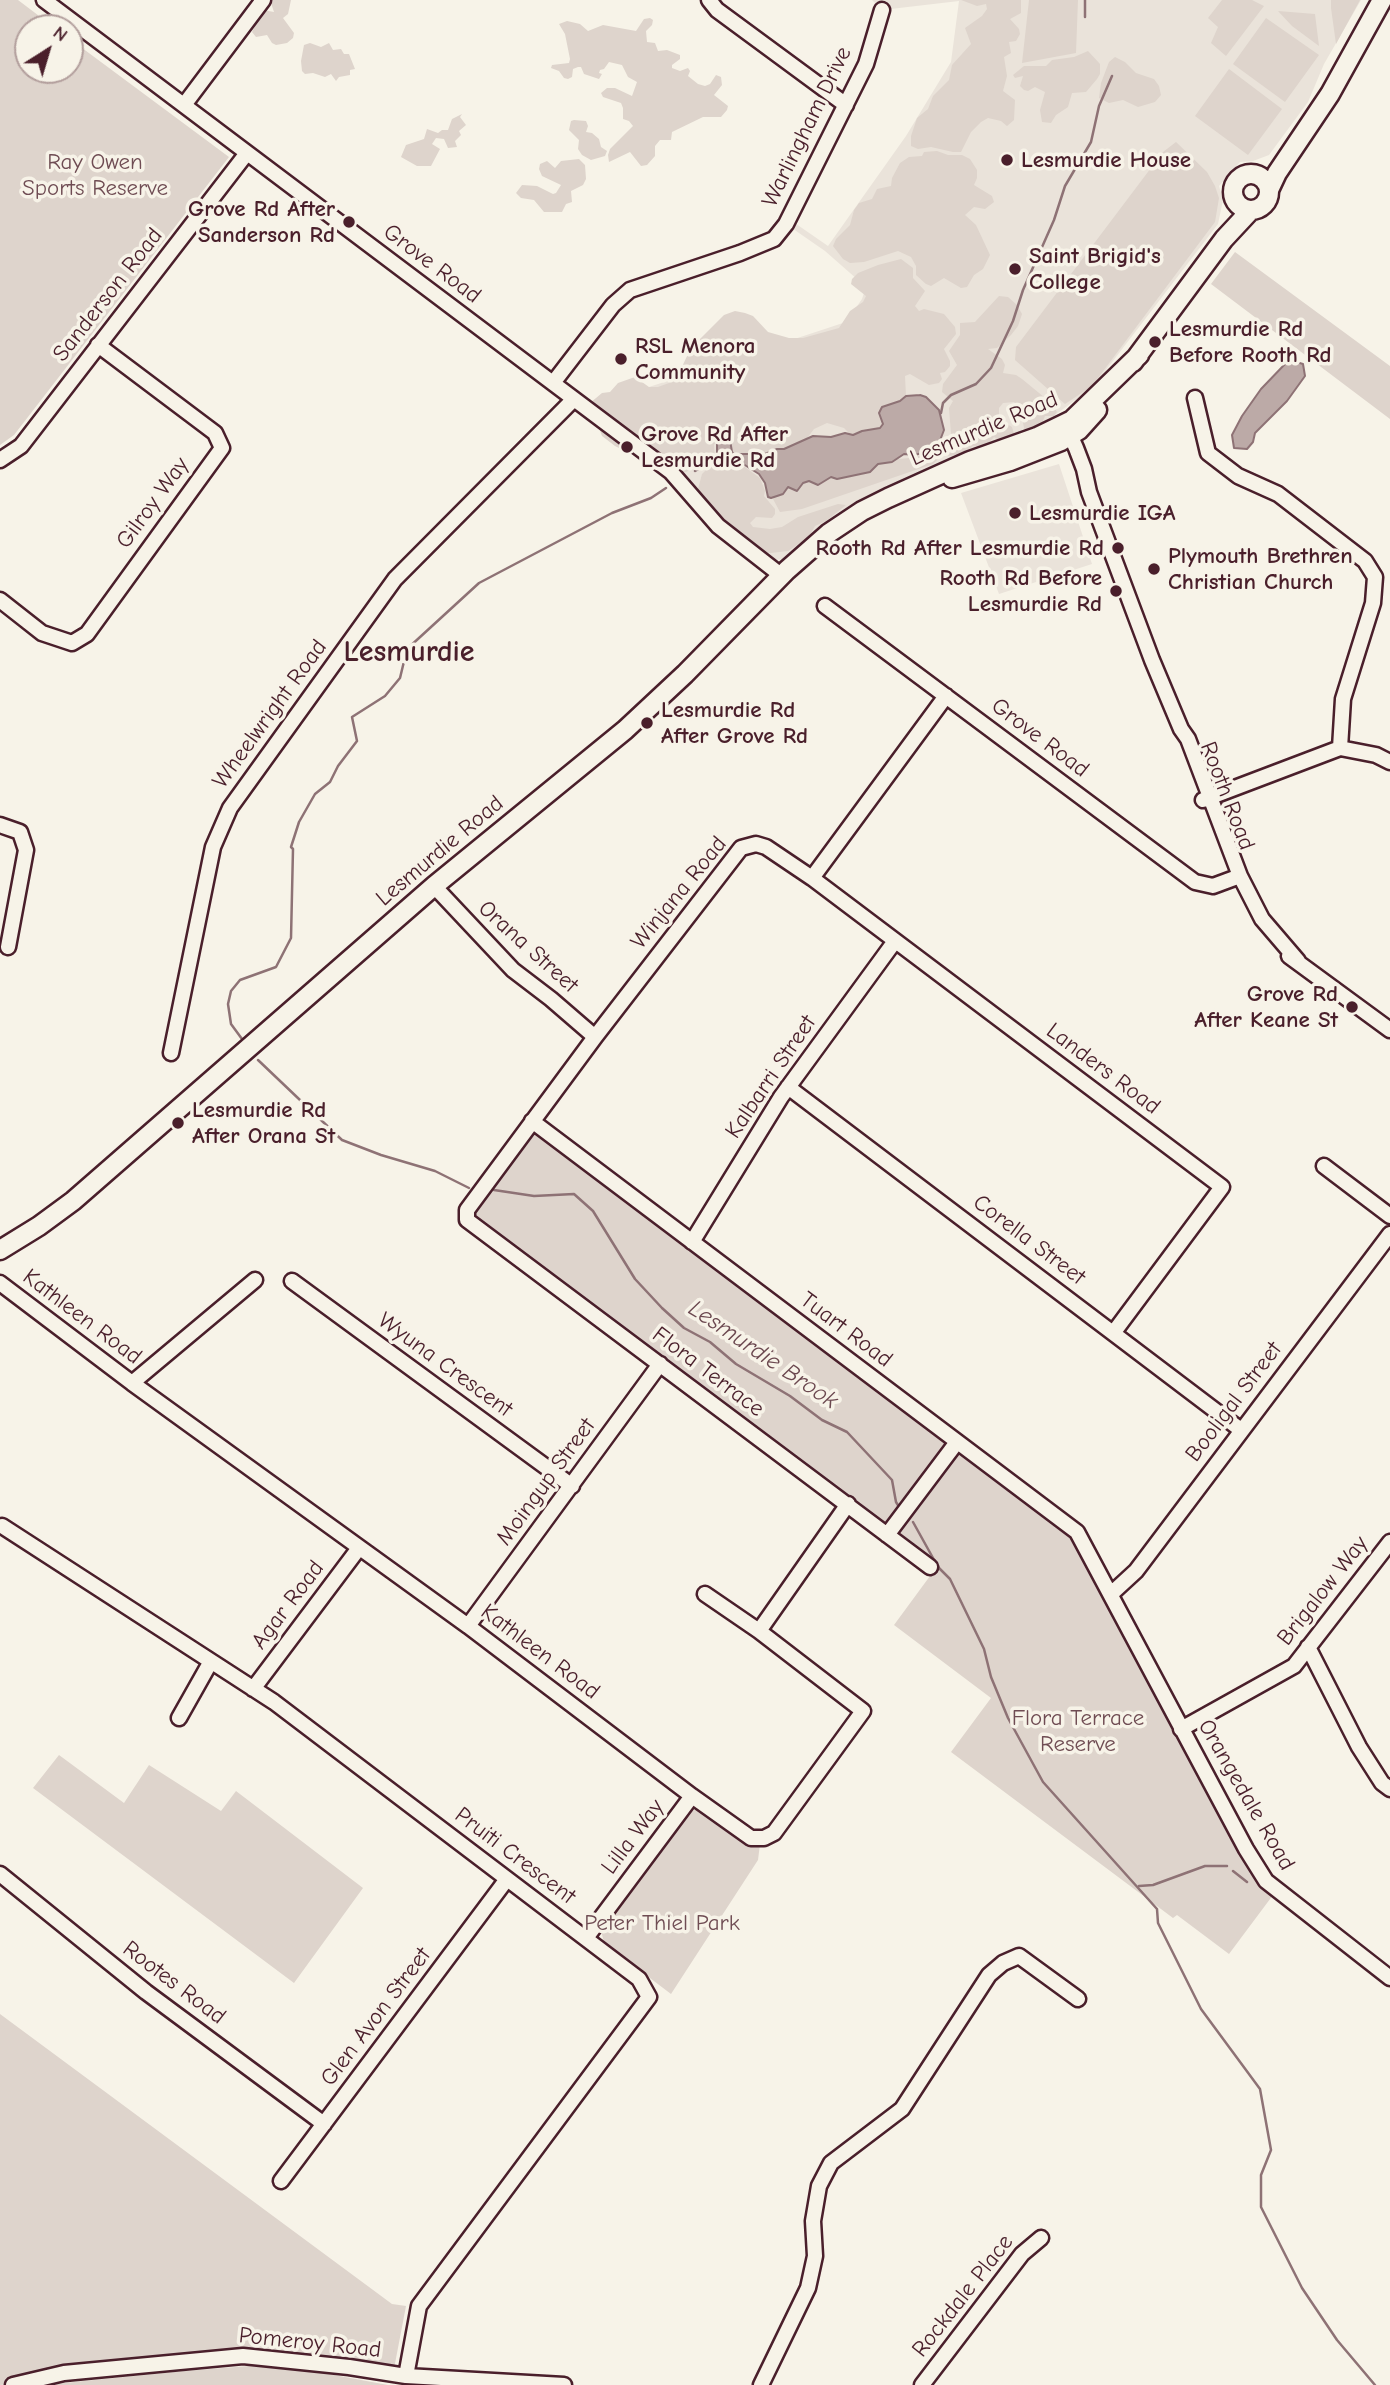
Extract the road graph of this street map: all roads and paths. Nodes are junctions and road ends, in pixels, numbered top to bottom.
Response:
1 (44, 0) edge
2 (263, 0) edge
3 (709, 0) edge
4 (1382, 0) edge
5 (882, 10) dead end
6 (846, 104) junction
7 (184, 105) junction
8 (1293, 149) junction
9 (247, 153) junction
10 (1256, 174) junction
11 (1269, 190) junction
12 (1243, 206) junction
13 (98, 345) junction
14 (553, 383) junction
15 (1195, 398) dead end
16 (574, 399) junction
17 (1064, 435) junction
18 (0, 460) edge
19 (782, 576) junction
20 (0, 600) edge
21 (825, 606) dead end
22 (946, 696) junction
23 (1340, 748) junction
24 (1390, 762) edge
25 (1207, 799) junction
26 (0, 825) edge
27 (1237, 877) junction
28 (812, 878) junction
29 (434, 886) junction
30 (895, 941) junction
31 (8, 947) dead end
32 (1390, 1030) edge
33 (595, 1037) junction
34 (171, 1053) dead end
35 (788, 1087) junction
36 (532, 1121) junction
37 (1324, 1166) dead end
38 (467, 1210) joint
39 (1390, 1216) edge
40 (1390, 1234) edge
41 (692, 1242) junction
42 (0, 1250) edge
43 (254, 1280) dead end
44 (292, 1281) dead end
45 (0, 1283) edge
46 (1114, 1332) junction
47 (660, 1364) junction
48 (132, 1383) junction
49 (1241, 1430) junction
50 (957, 1441) junction
51 (572, 1486) junction
52 (848, 1504) junction
53 (2, 1526) dead end
54 (887, 1535) junction
55 (1390, 1542) edge
56 (359, 1548) junction
57 (930, 1567) dead end
58 (705, 1594) dead end
59 (1111, 1594) junction
60 (468, 1626) junction
61 (758, 1631) junction
62 (1308, 1647) junction
63 (210, 1663) junction
64 (253, 1689) junction
65 (179, 1718) dead end
66 (1181, 1729) junction
67 (1390, 1789) edge
68 (692, 1796) junction
69 (0, 1874) edge
70 (507, 1879) junction
71 (586, 1938) junction
72 (1390, 1978) edge
73 (1078, 1999) dead end
74 (324, 2124) junction
75 (281, 2182) dead end
76 (1041, 2238) dead end
77 (406, 2376) junction
78 (12, 2385) edge
79 (564, 2385) edge
80 (761, 2385) edge
81 (922, 2385) edge

1 - 7 street, Grove Road
2 - 7 street
3 - 6 street
4 - 8 main road, Lesmurdie Road
5 - 6 street, Warlingham Drive
6 - 14 street, Warlingham Drive
7 - 9 street, Grove Road
8 - 10 main road, Lesmurdie Road
8 - 11 main road, Lesmurdie Road
9 - 13 street, Sanderson Road
9 - 14 street, Grove Road
10 - 11 main road
10 - 12 main road, Lesmurdie Road
11 - 12 main road, Lesmurdie Road
12 - 17 main road, Lesmurdie Road
13 - 18 street, Sanderson Road
13 - 20 street, Gilroy Way
14 - 16 street, Grove Road
15 - 23 street
16 - 19 street, Grove Road
16 - 34 street, Wheelwright Road
17 - 19 main road, Lesmurdie Road
17 - 25 street, Rooth Road
19 - 29 main road, Lesmurdie Road
21 - 22 street, Grove Road
22 - 27 street, Grove Road
22 - 28 street
23 - 24 street
23 - 25 street
25 - 27 street, Rooth Road
26 - 31 street
27 - 32 street
28 - 30 street, Landers Road
28 - 33 street, Winjana Road
29 - 33 street, Orana Street
29 - 42 main road, Lesmurdie Road
30 - 35 street, Kalbarri Street
30 - 46 street, Landers Road
33 - 36 street, Winjana Road
35 - 41 street, Kalbarri Street
35 - 46 street, Corella Street
36 - 38 street, Winjana Road
36 - 41 street, Tuart Road
37 - 39 street
38 - 47 street, Flora Terrace
40 - 49 street, Booligal Street
41 - 50 street, Tuart Road
43 - 48 street
44 - 51 street, Wyuna Crescent
45 - 48 street, Kathleen Road
46 - 49 street, Corella Street
47 - 51 street, Moingup Street
47 - 52 street, Flora Terrace
48 - 56 street, Kathleen Road
49 - 59 street, Booligal Street
50 - 54 street
50 - 59 street, Tuart Road
51 - 60 street, Moingup Street
52 - 54 street, Flora Terrace
52 - 61 street
53 - 63 street, Pruiti Crescent
54 - 57 street, Flora Terrace
55 - 62 street, Brigalow Way
56 - 60 street, Kathleen Road
56 - 64 street, Agar Road
58 - 61 street, Kathleen Road
59 - 66 street, Orangedale Road
60 - 68 street, Kathleen Road
61 - 68 street, Kathleen Road
62 - 66 street, Brigalow Way
62 - 67 street
63 - 64 street, Pruiti Crescent
63 - 65 street
64 - 70 street, Pruiti Crescent
66 - 72 street, Orangedale Road
68 - 71 street, Lilla Way
69 - 74 street, Rootes Road
70 - 71 street, Pruiti Crescent
70 - 74 street, Glen Avon Street
71 - 77 street, Pruiti Crescent
73 - 80 street
74 - 75 street, Glen Avon Street
76 - 81 street, Rockdale Place
77 - 78 street, Pomeroy Road
77 - 79 street, Pomeroy Road

